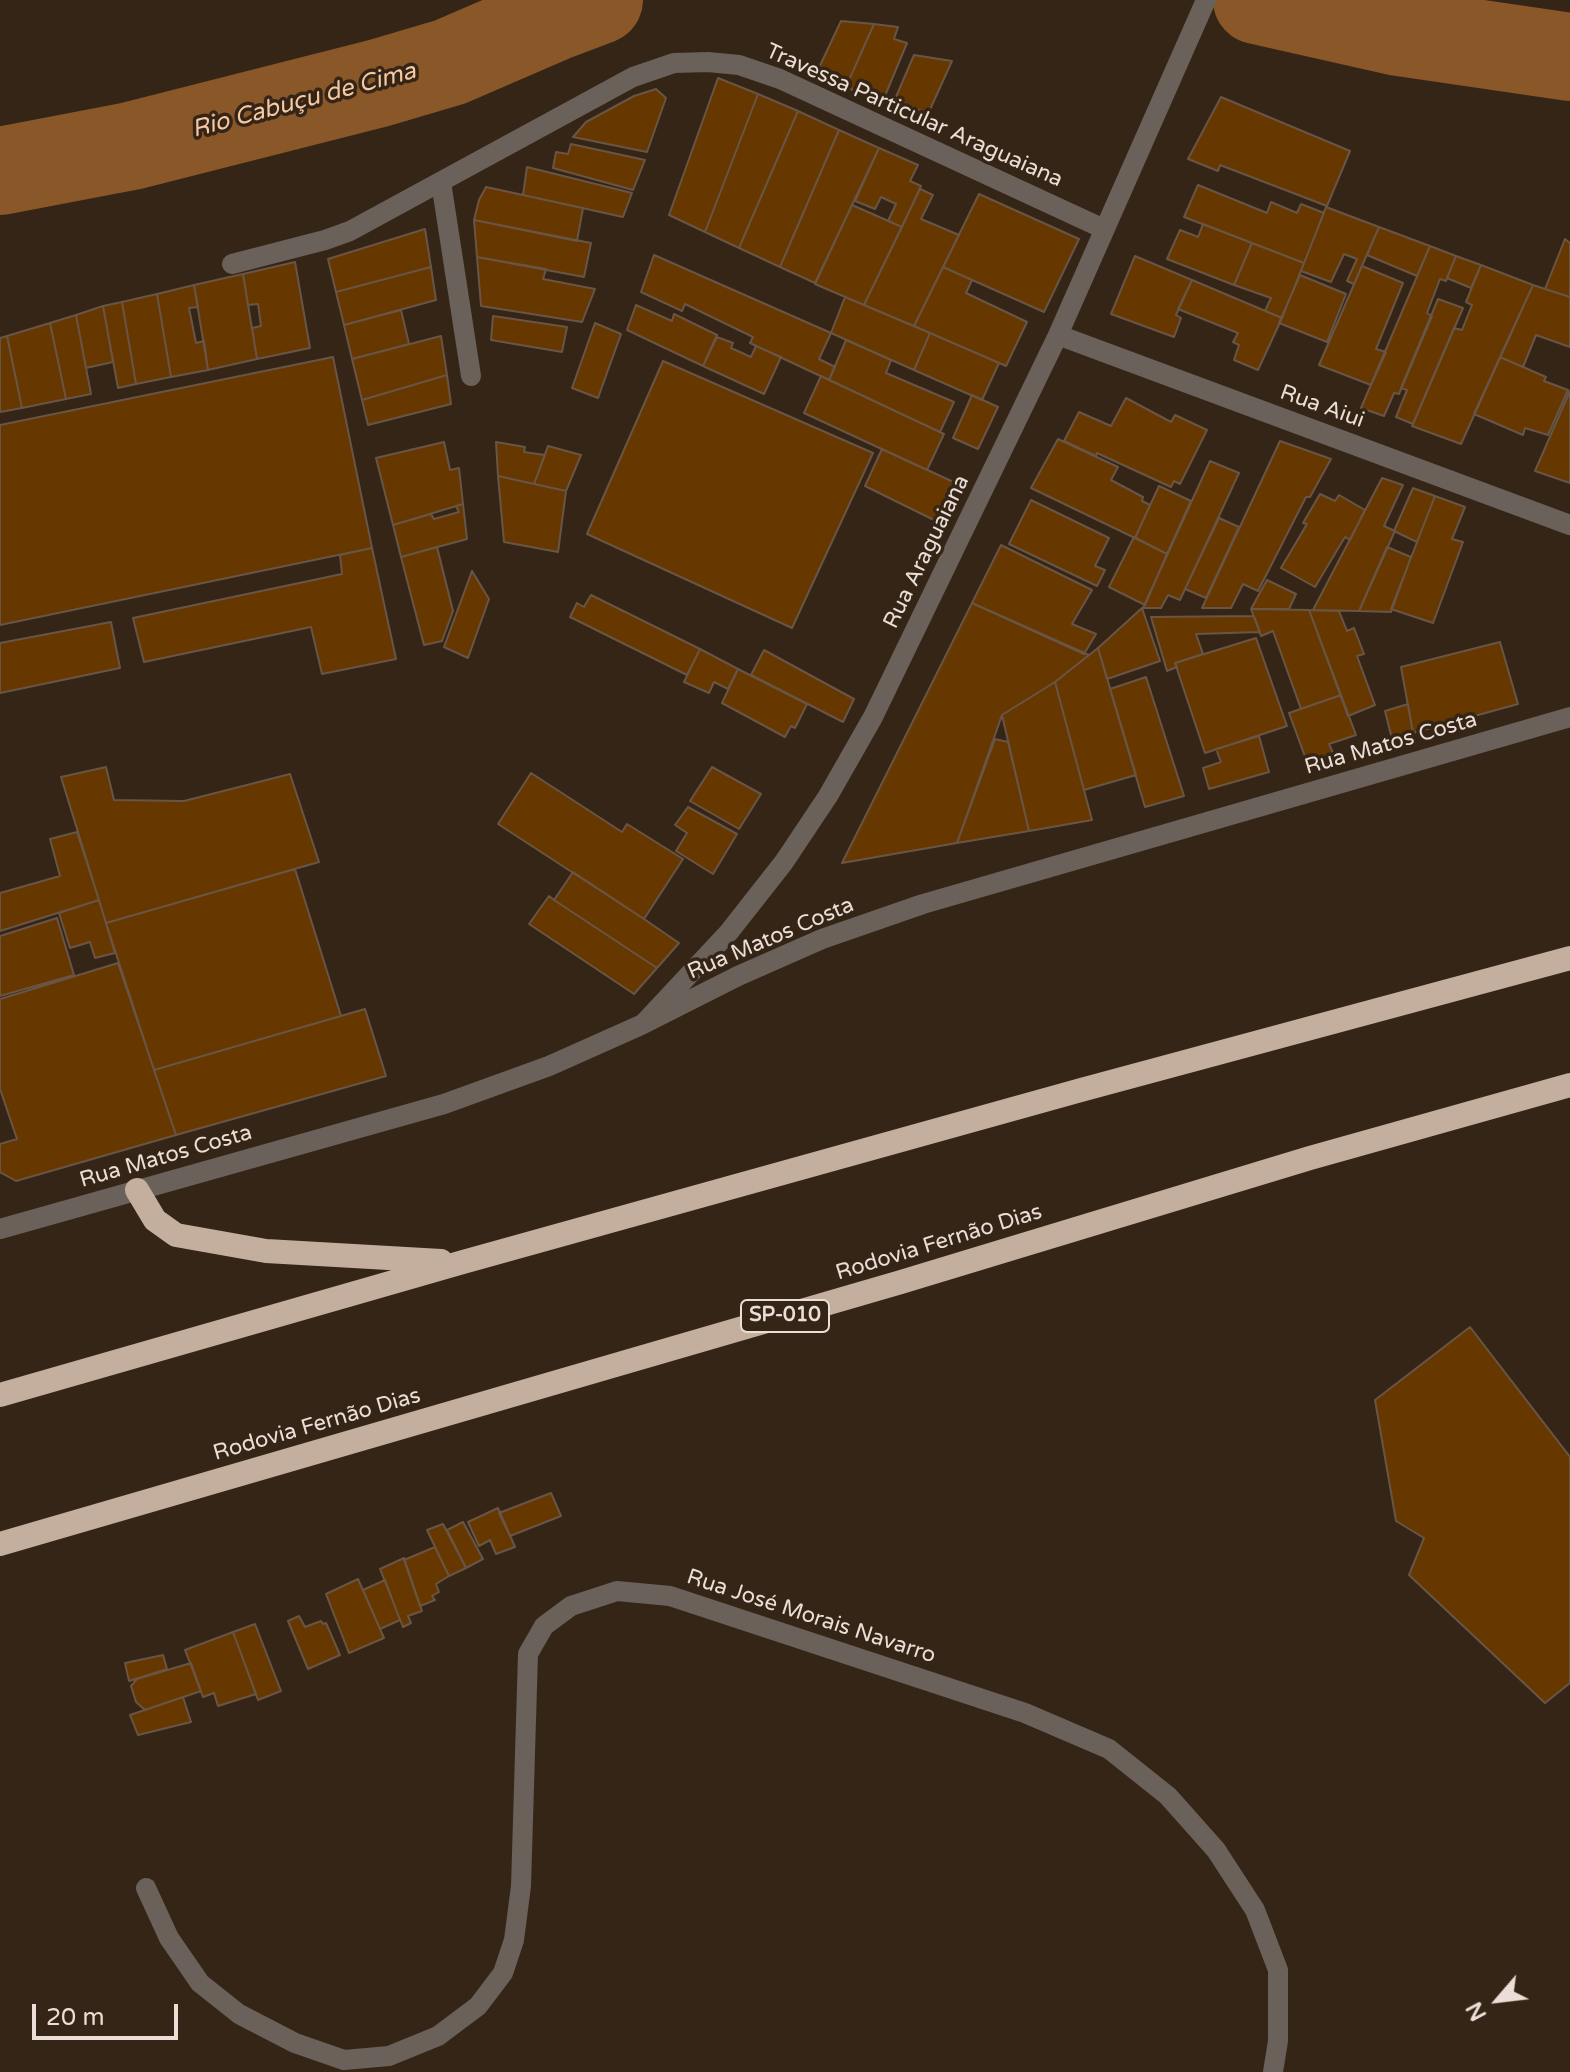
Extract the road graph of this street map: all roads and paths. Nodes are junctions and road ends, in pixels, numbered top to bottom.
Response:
1 (1206, 0) edge
2 (441, 182) junction
3 (1104, 229) junction
4 (232, 264) dead end
5 (1058, 335) junction
6 (471, 376) dead end
7 (1570, 525) edge
8 (1570, 717) edge
9 (1570, 958) edge
10 (641, 1025) junction
11 (1570, 1085) edge
12 (137, 1190) junction
13 (0, 1229) edge
14 (463, 1262) junction
15 (0, 1395) edge
16 (0, 1544) edge
17 (146, 1888) dead end
18 (1273, 2072) edge

1 - 3 street, Rua Araguaiana
2 - 3 street, Travessa Particular Araguaiana
2 - 4 street, Travessa Particular Araguaiana
2 - 6 street
3 - 5 street, Rua Araguaiana
5 - 7 street, Rua Aiui
5 - 10 street, Rua Araguaiana
8 - 10 street, Rua Matos Costa
9 - 14 highway
10 - 12 street, Rua Matos Costa
11 - 16 highway, Rodovia Fernão Dias / SP-010
12 - 13 street, Rua Matos Costa
12 - 14 highway
14 - 15 highway
17 - 18 street, Rua José Morais Navarro

